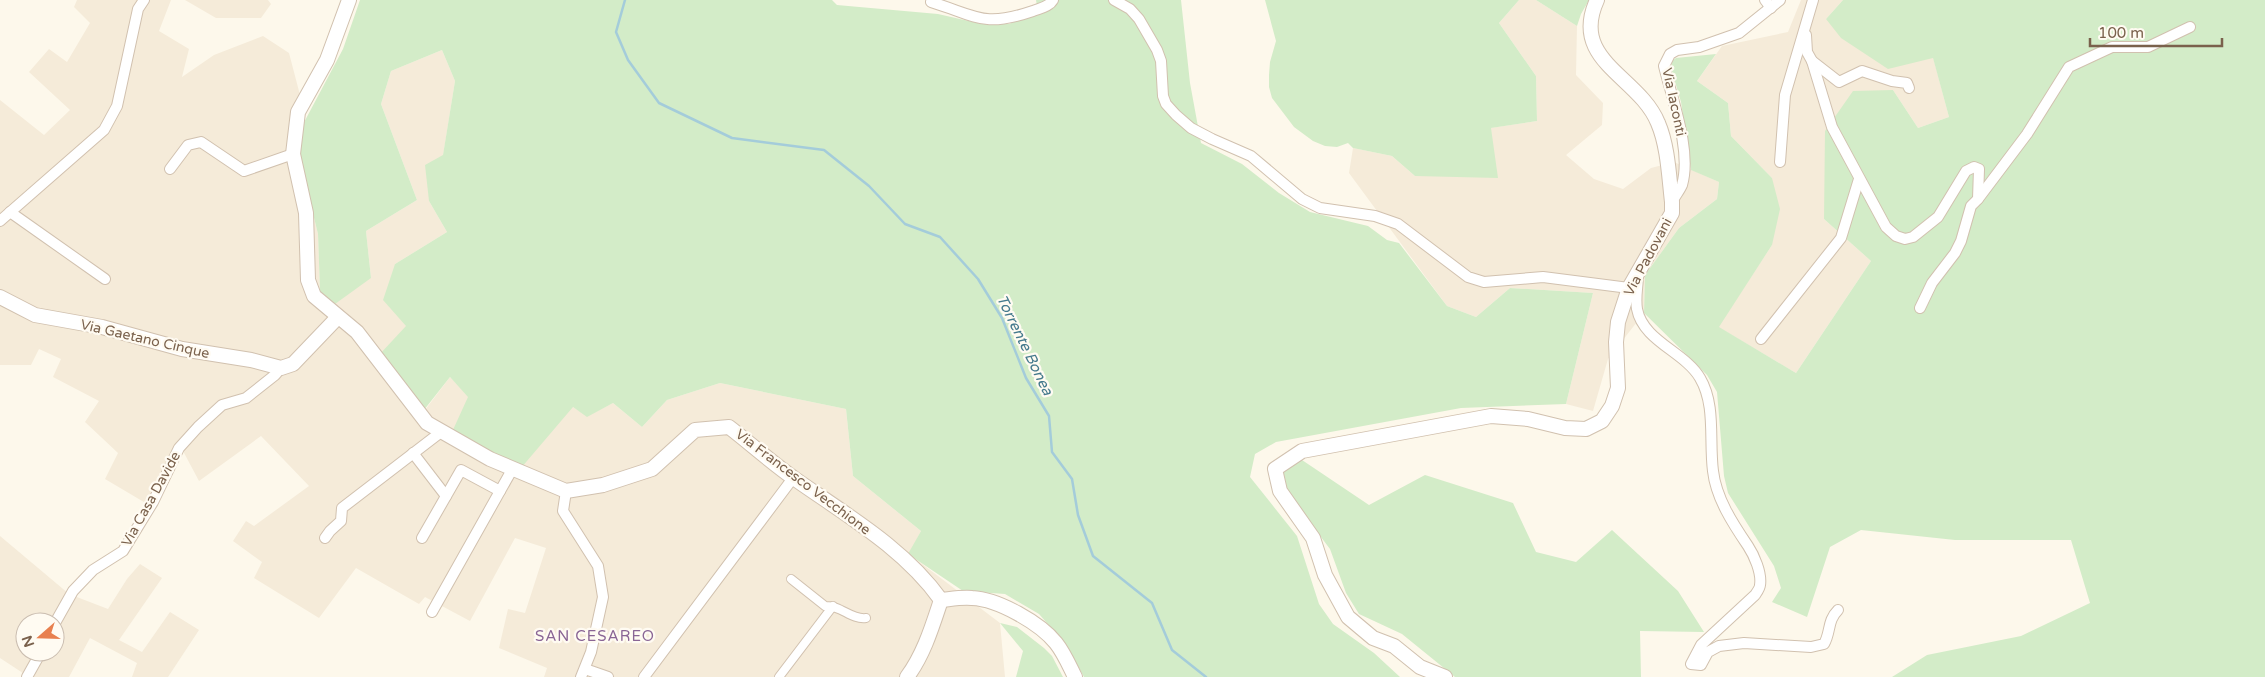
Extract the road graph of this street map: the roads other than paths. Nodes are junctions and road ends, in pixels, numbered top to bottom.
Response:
1 (144, 0) edge
2 (349, 0) edge
3 (1053, 0) edge
4 (1114, 0) edge
5 (1597, 0) edge
6 (1780, 0) edge
7 (1813, 0) edge
8 (931, 2) dead end
9 (1768, 4) edge
10 (1805, 25) junction
11 (2190, 28) dead end
12 (1812, 60) junction
13 (1909, 88) dead end
14 (293, 154) junction
15 (1780, 162) dead end
16 (170, 169) dead end
17 (1859, 179) junction
18 (1978, 199) junction
19 (1672, 202) junction
20 (10, 212) junction
21 (0, 221) edge
22 (1638, 273) junction
23 (105, 279) dead end
24 (1629, 288) junction
25 (0, 297) edge
26 (1920, 308) dead end
27 (338, 317) junction
28 (1761, 339) dead end
29 (281, 368) junction
30 (441, 432) junction
31 (413, 453) junction
32 (513, 468) junction
33 (793, 478) junction
34 (500, 491) junction
35 (566, 491) junction
36 (446, 496) junction
37 (325, 538) dead end
38 (422, 538) dead end
39 (791, 579) dead end
40 (941, 600) junction
41 (833, 606) junction
42 (1838, 610) dead end
43 (61, 612) edge
44 (432, 612) dead end
45 (866, 618) dead end
46 (35, 662) edge
47 (583, 673) edge
48 (27, 677) edge
49 (608, 677) edge
50 (644, 677) edge
51 (780, 677) edge
52 (906, 677) edge
53 (1075, 677) edge
54 (1446, 677) edge

1 - 20 street
2 - 14 street
3 - 8 street
4 - 24 street
5 - 19 street, Via Padovani
6 - 9 street, Via Iaconti
7 - 10 street
9 - 19 street, Via Iaconti
10 - 12 street
10 - 15 street
11 - 18 street
12 - 13 street
12 - 17 street
14 - 16 street
14 - 27 street
17 - 18 street
17 - 28 street
18 - 26 street
19 - 22 street, Via Padovani
20 - 21 street
20 - 23 street
22 - 24 street, Via Padovani
22 - 42 street
24 - 54 street, Via Padovani
25 - 29 street, Via Gaetano Cinque
27 - 29 street
27 - 30 street
29 - 43 street, Via Casa Davide
30 - 31 street
30 - 32 street
31 - 36 street
31 - 37 street
32 - 34 street
32 - 35 street
33 - 35 street, Via Francesco Vecchione
33 - 40 street, Via Francesco Vecchione
33 - 50 street
34 - 36 street
34 - 44 street
35 - 47 street
36 - 38 street
39 - 41 street
40 - 52 street
40 - 53 street
41 - 45 street
41 - 51 street
46 - 48 street
47 - 49 street

